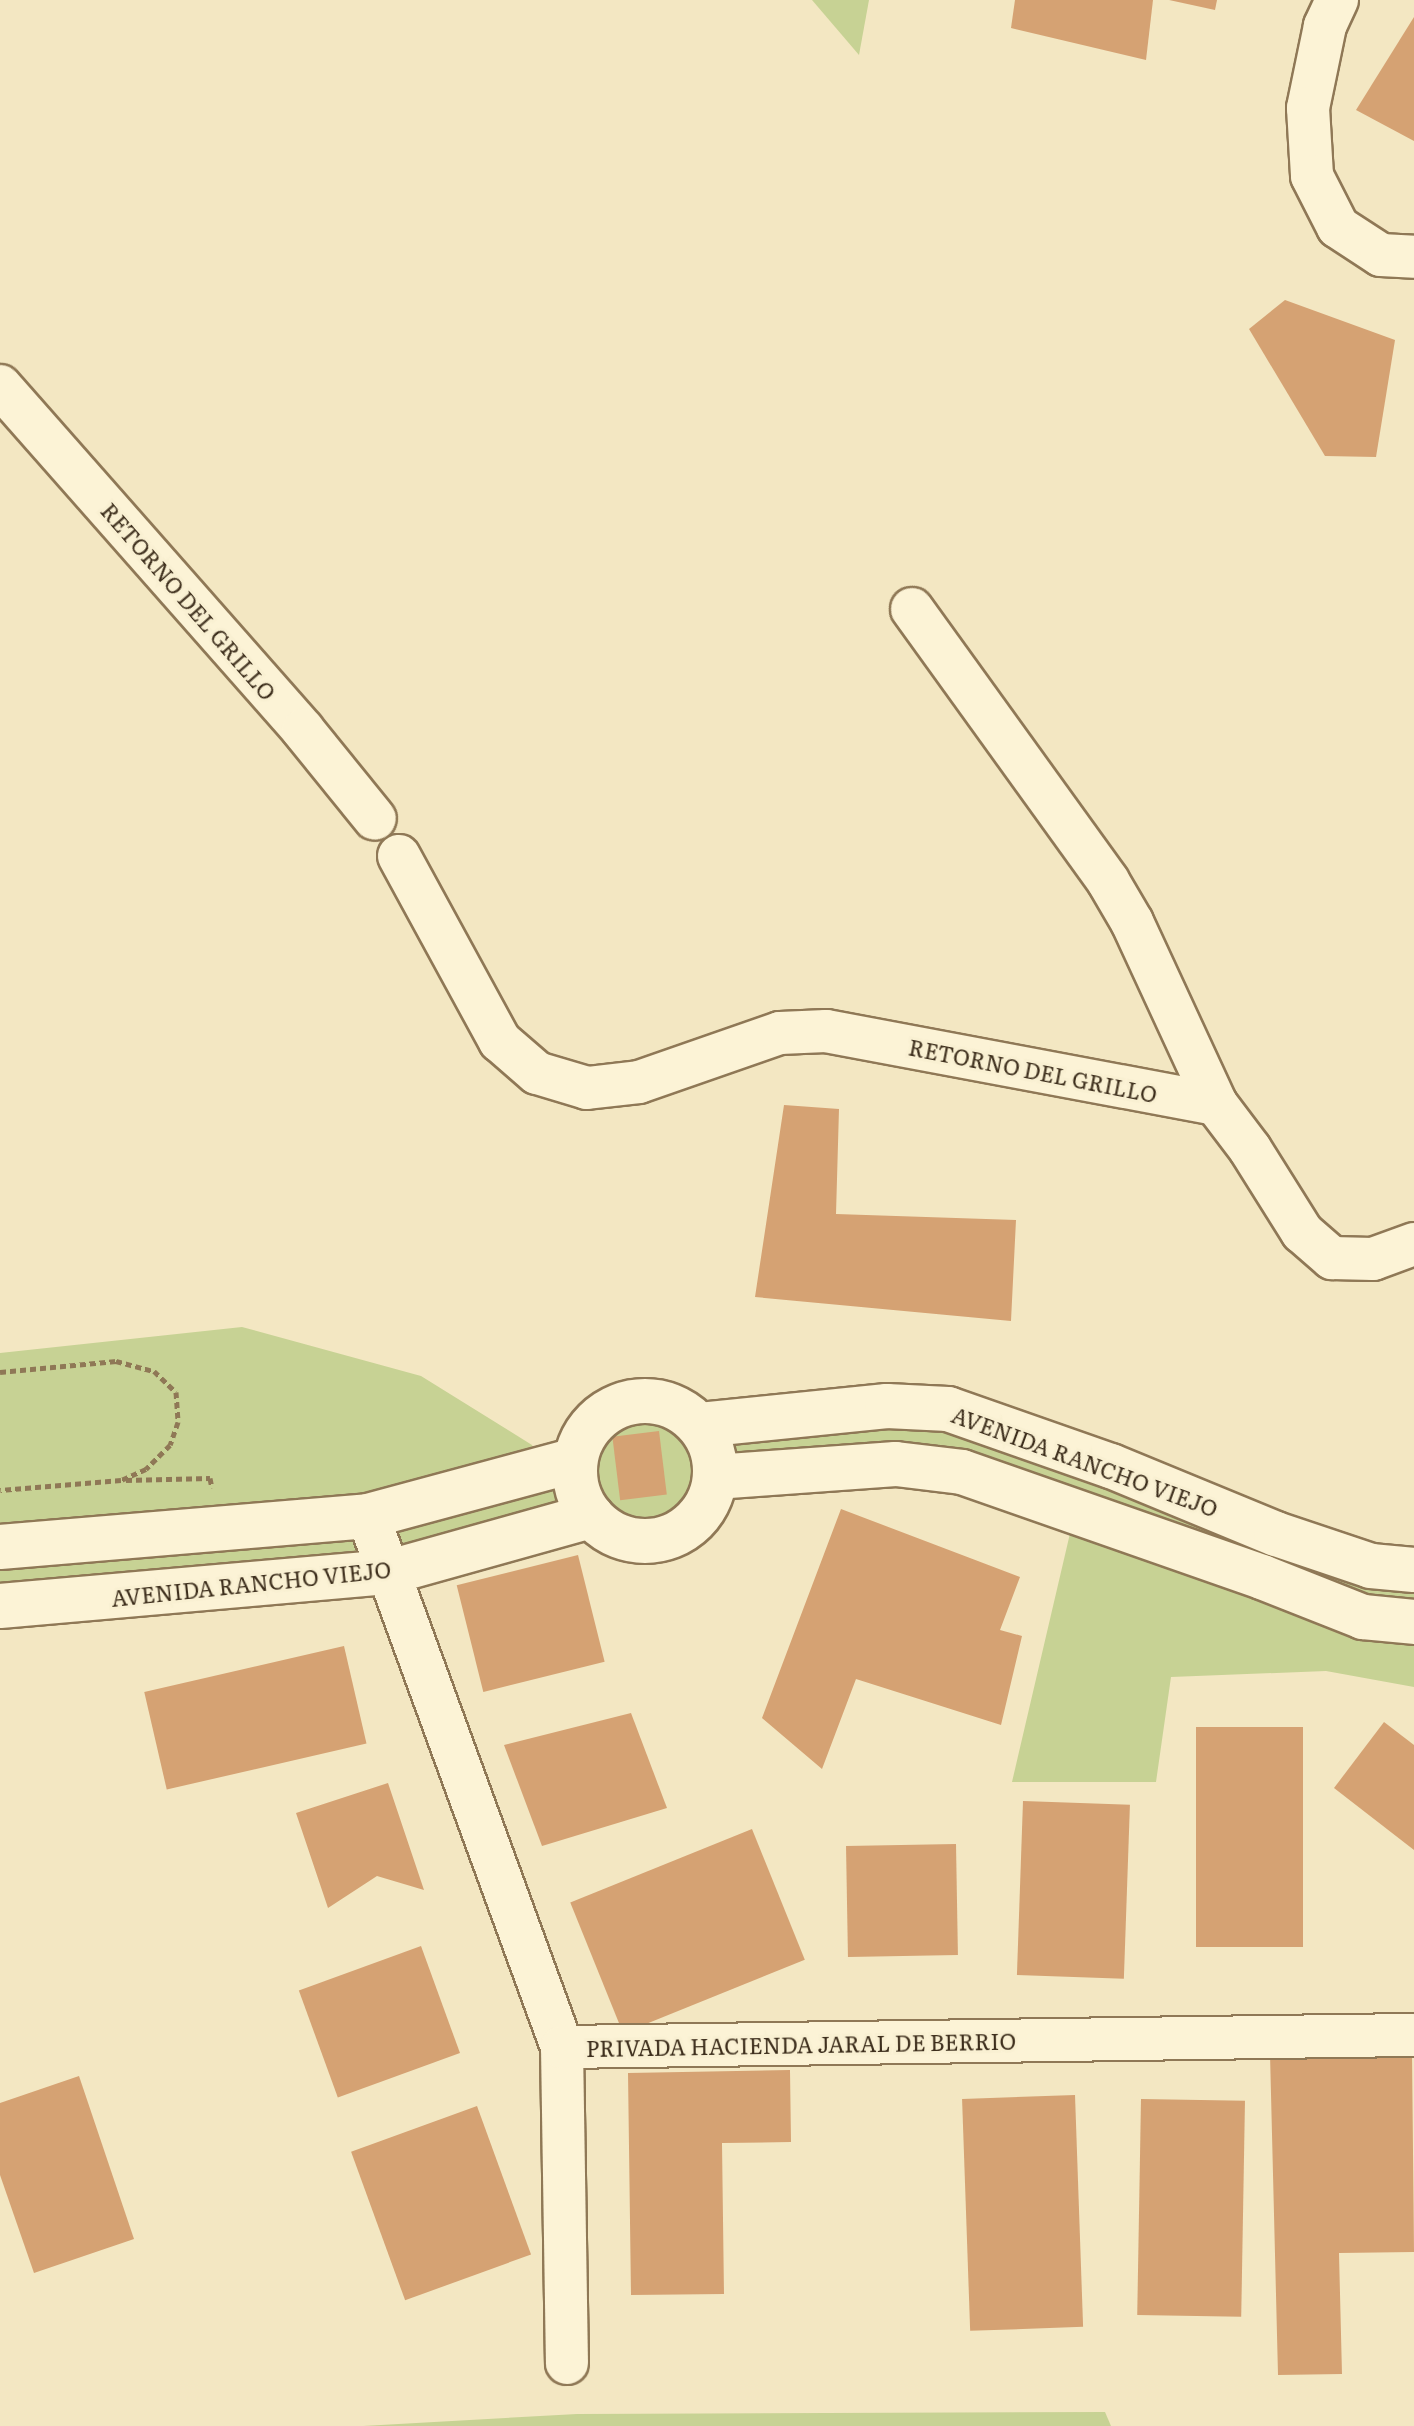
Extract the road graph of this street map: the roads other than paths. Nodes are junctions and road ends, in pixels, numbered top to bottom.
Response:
1 (1337, 0) edge
2 (1414, 257) edge
3 (0, 386) edge
4 (912, 609) dead end
5 (1216, 1104) junction
6 (1414, 1244) edge
7 (700, 1425) junction
8 (575, 1460) junction
9 (715, 1477) junction
10 (368, 1516) junction
11 (591, 1516) junction
12 (1276, 1534) junction
13 (0, 1547) edge
14 (1414, 1570) edge
15 (390, 1572) junction
16 (1262, 1577) junction
17 (0, 1606) edge
18 (1414, 1622) edge
19 (1414, 2035) edge
20 (562, 2047) junction
21 (567, 2363) dead end

1 - 2 street
3 - 5 street, RETORNO DEL GRILLO
4 - 5 street
5 - 6 street
7 - 8 street
7 - 9 street
7 - 12 street, AVENIDA RANCHO VIEJO
8 - 10 street
8 - 11 street
9 - 11 street
9 - 16 street
10 - 13 street
10 - 15 street, PRIVADA HACIENDA JARAL DE BERRIO
11 - 15 street, AVENIDA RANCHO VIEJO
12 - 14 street, AVENIDA RANCHO VIEJO
12 - 16 street
15 - 17 street, AVENIDA RANCHO VIEJO
15 - 20 street, PRIVADA HACIENDA JARAL DE BERRIO
16 - 18 street
19 - 20 street, PRIVADA HACIENDA JARAL DE BERRIO
20 - 21 street, PRIVADA HACIENDA JARAL DE BERRIO

